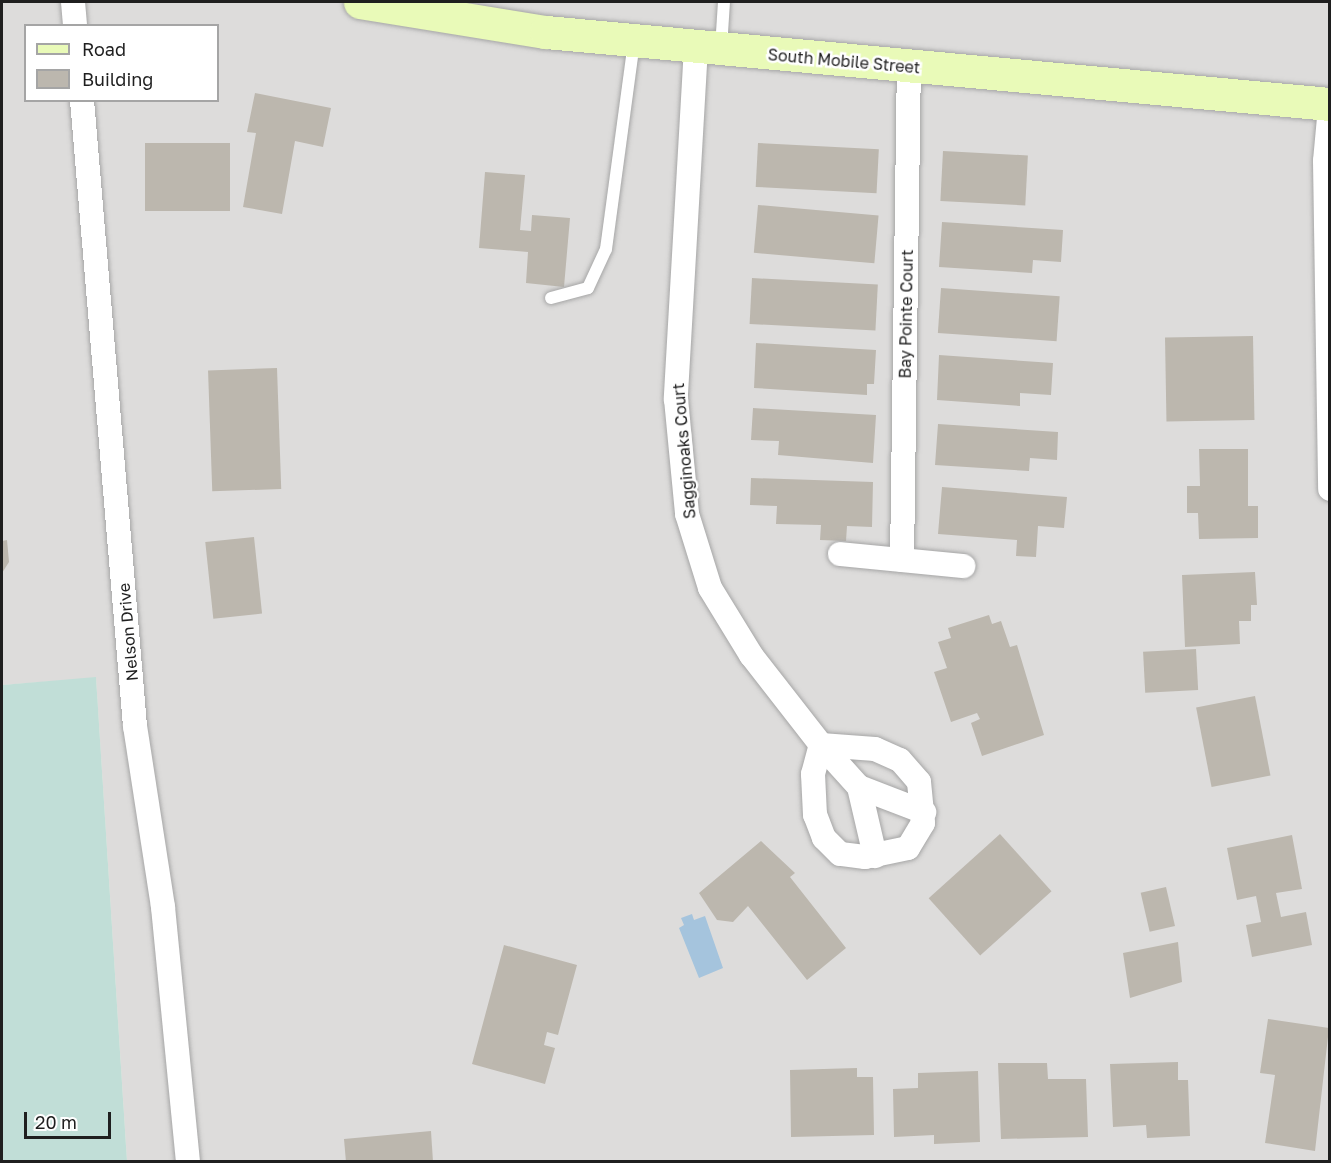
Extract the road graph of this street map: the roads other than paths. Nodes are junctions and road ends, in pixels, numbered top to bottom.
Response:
1 (73, 2) edge
2 (360, 2) edge
3 (724, 2) edge
4 (75, 24) edge
5 (634, 41) junction
6 (708, 48) junction
7 (909, 68) junction
8 (82, 102) edge
9 (1329, 105) edge
10 (551, 298) dead end
11 (1329, 489) edge
12 (840, 554) dead end
13 (902, 560) junction
14 (963, 566) dead end
15 (821, 745) junction
16 (859, 787) junction
17 (924, 812) junction
18 (875, 856) junction
19 (188, 1161) edge

1 - 4 street
2 - 5 main road, South Mobile Street
3 - 6 lane
5 - 6 main road, South Mobile Street
5 - 10 lane
6 - 7 main road, South Mobile Street
6 - 15 street, Sagginoaks Court
7 - 9 main road, South Mobile Street
7 - 13 street, Bay Pointe Court
8 - 19 street, Nelson Drive
9 - 11 street
12 - 13 street
13 - 14 street
15 - 16 street, Sagginoaks Court
15 - 17 street
15 - 18 street
16 - 17 street
16 - 18 street
17 - 18 street

